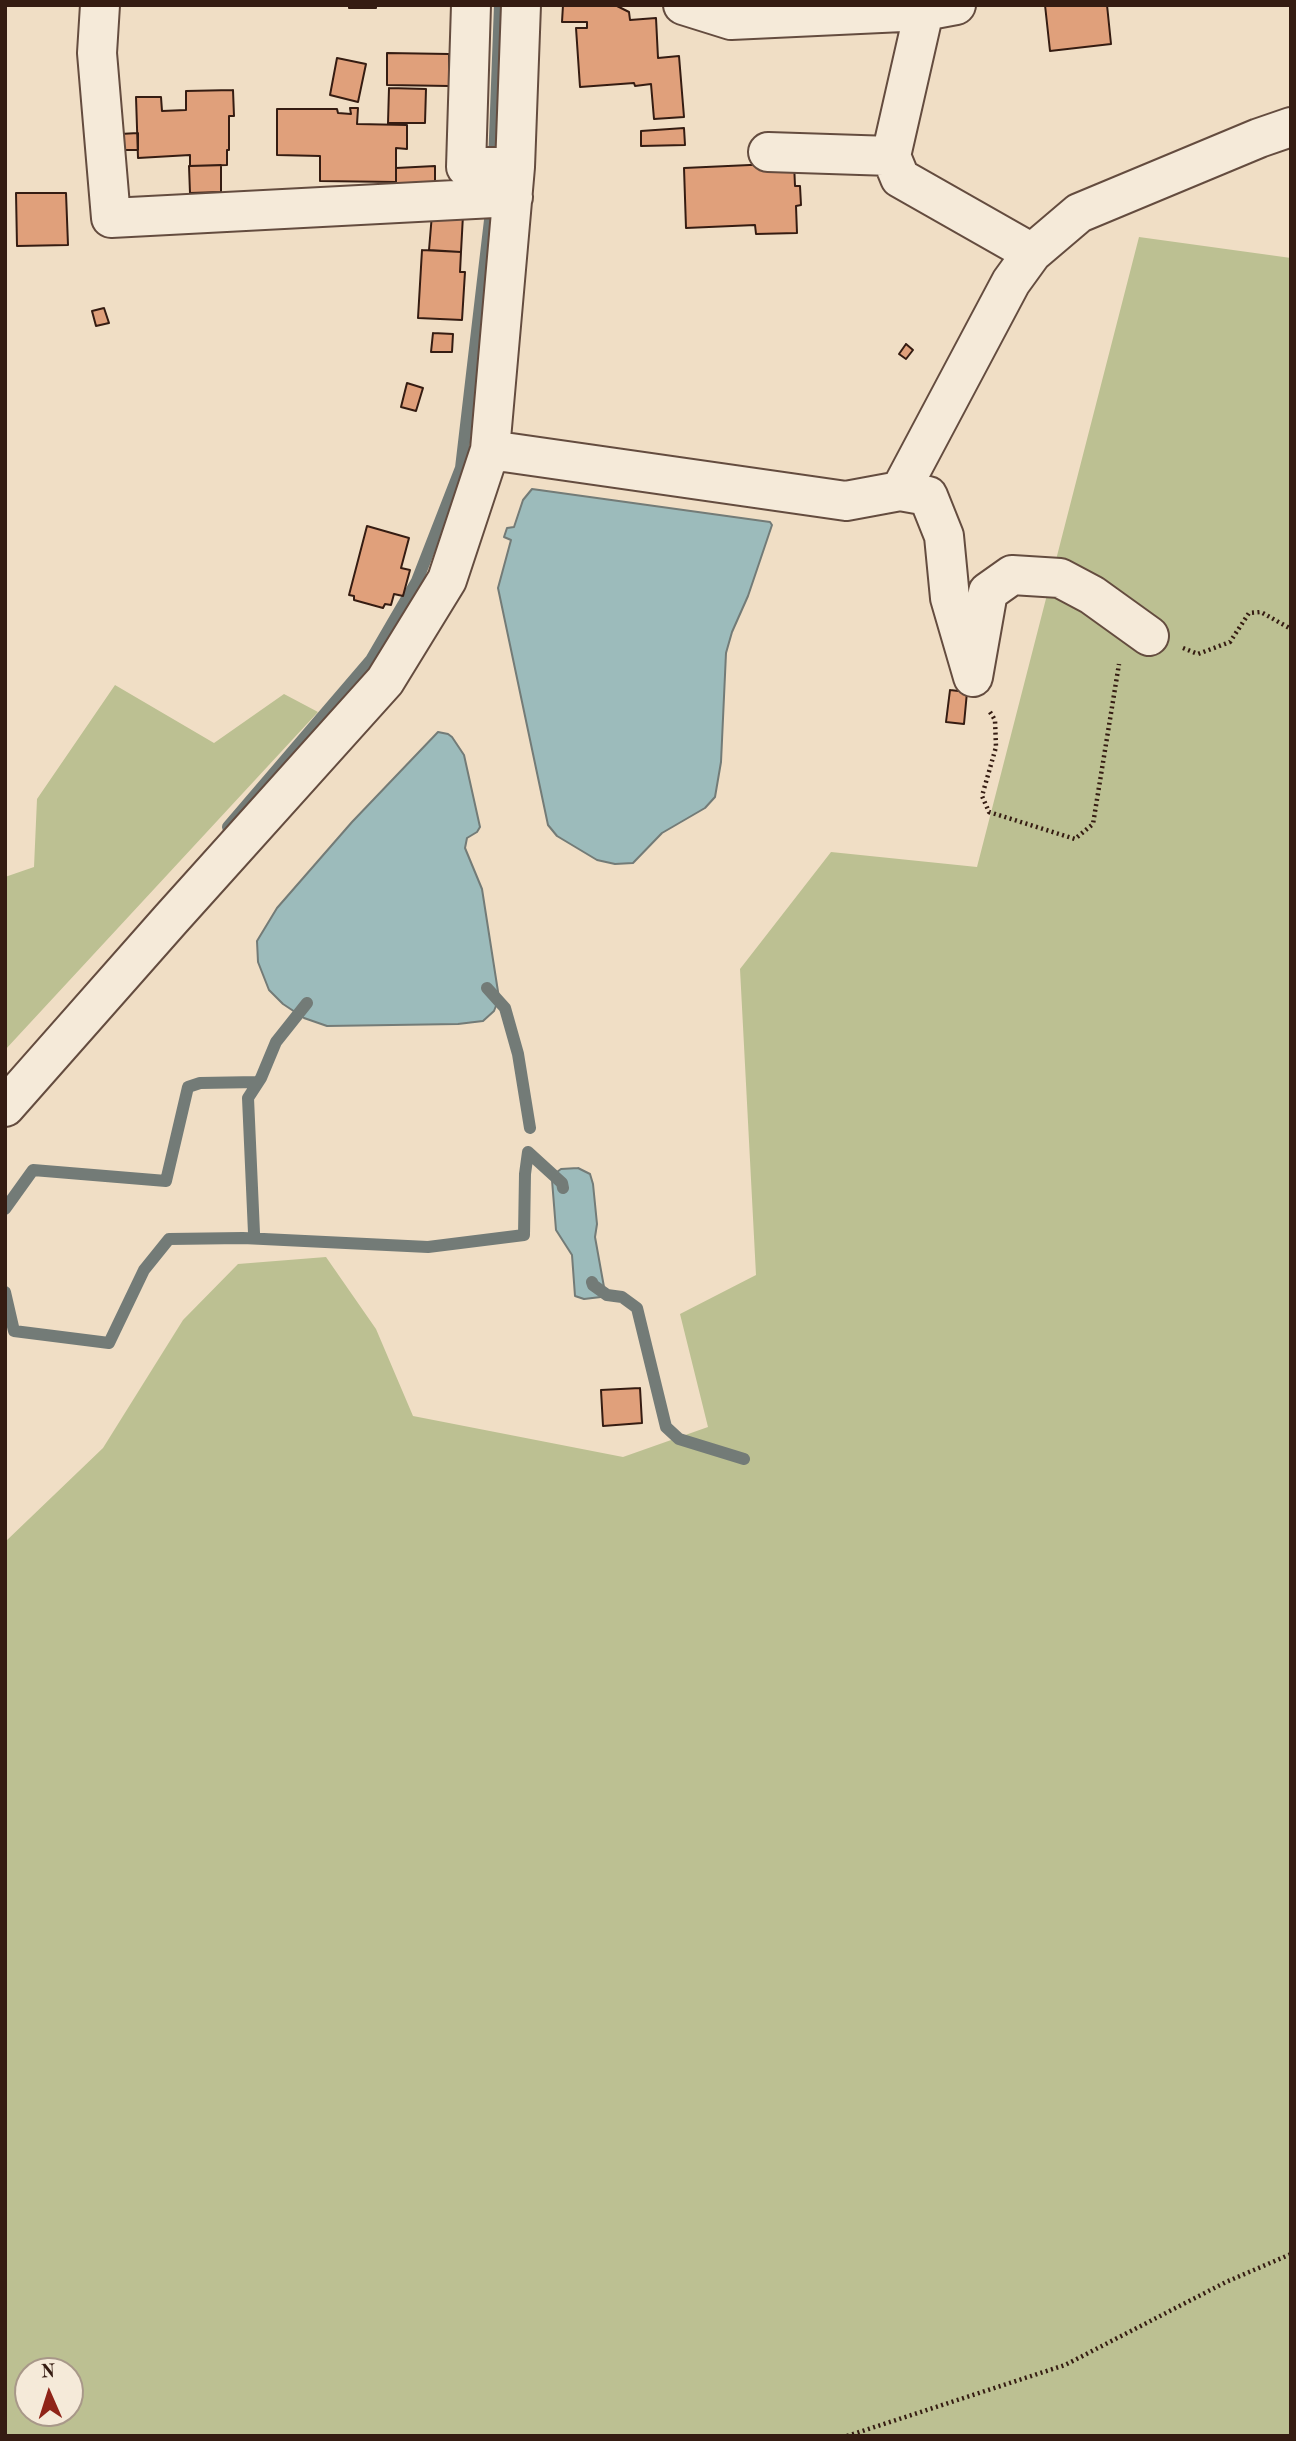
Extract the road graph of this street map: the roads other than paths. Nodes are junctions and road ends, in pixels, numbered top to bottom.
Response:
1 (100, 5) edge
2 (471, 5) edge
3 (521, 5) edge
4 (683, 5) edge
5 (940, 8) edge
6 (1291, 127) edge
7 (768, 152) dead end
8 (891, 156) junction
9 (499, 182) junction
10 (1031, 253) junction
11 (489, 450) junction
12 (900, 491) junction
13 (1138, 628) road end
14 (5, 1107) edge

1 - 9 street
2 - 9 street
3 - 9 street
4 - 5 street
5 - 8 street
6 - 10 street
7 - 8 street
8 - 10 street
9 - 11 street
10 - 12 street
11 - 12 street
11 - 14 street
12 - 13 street

